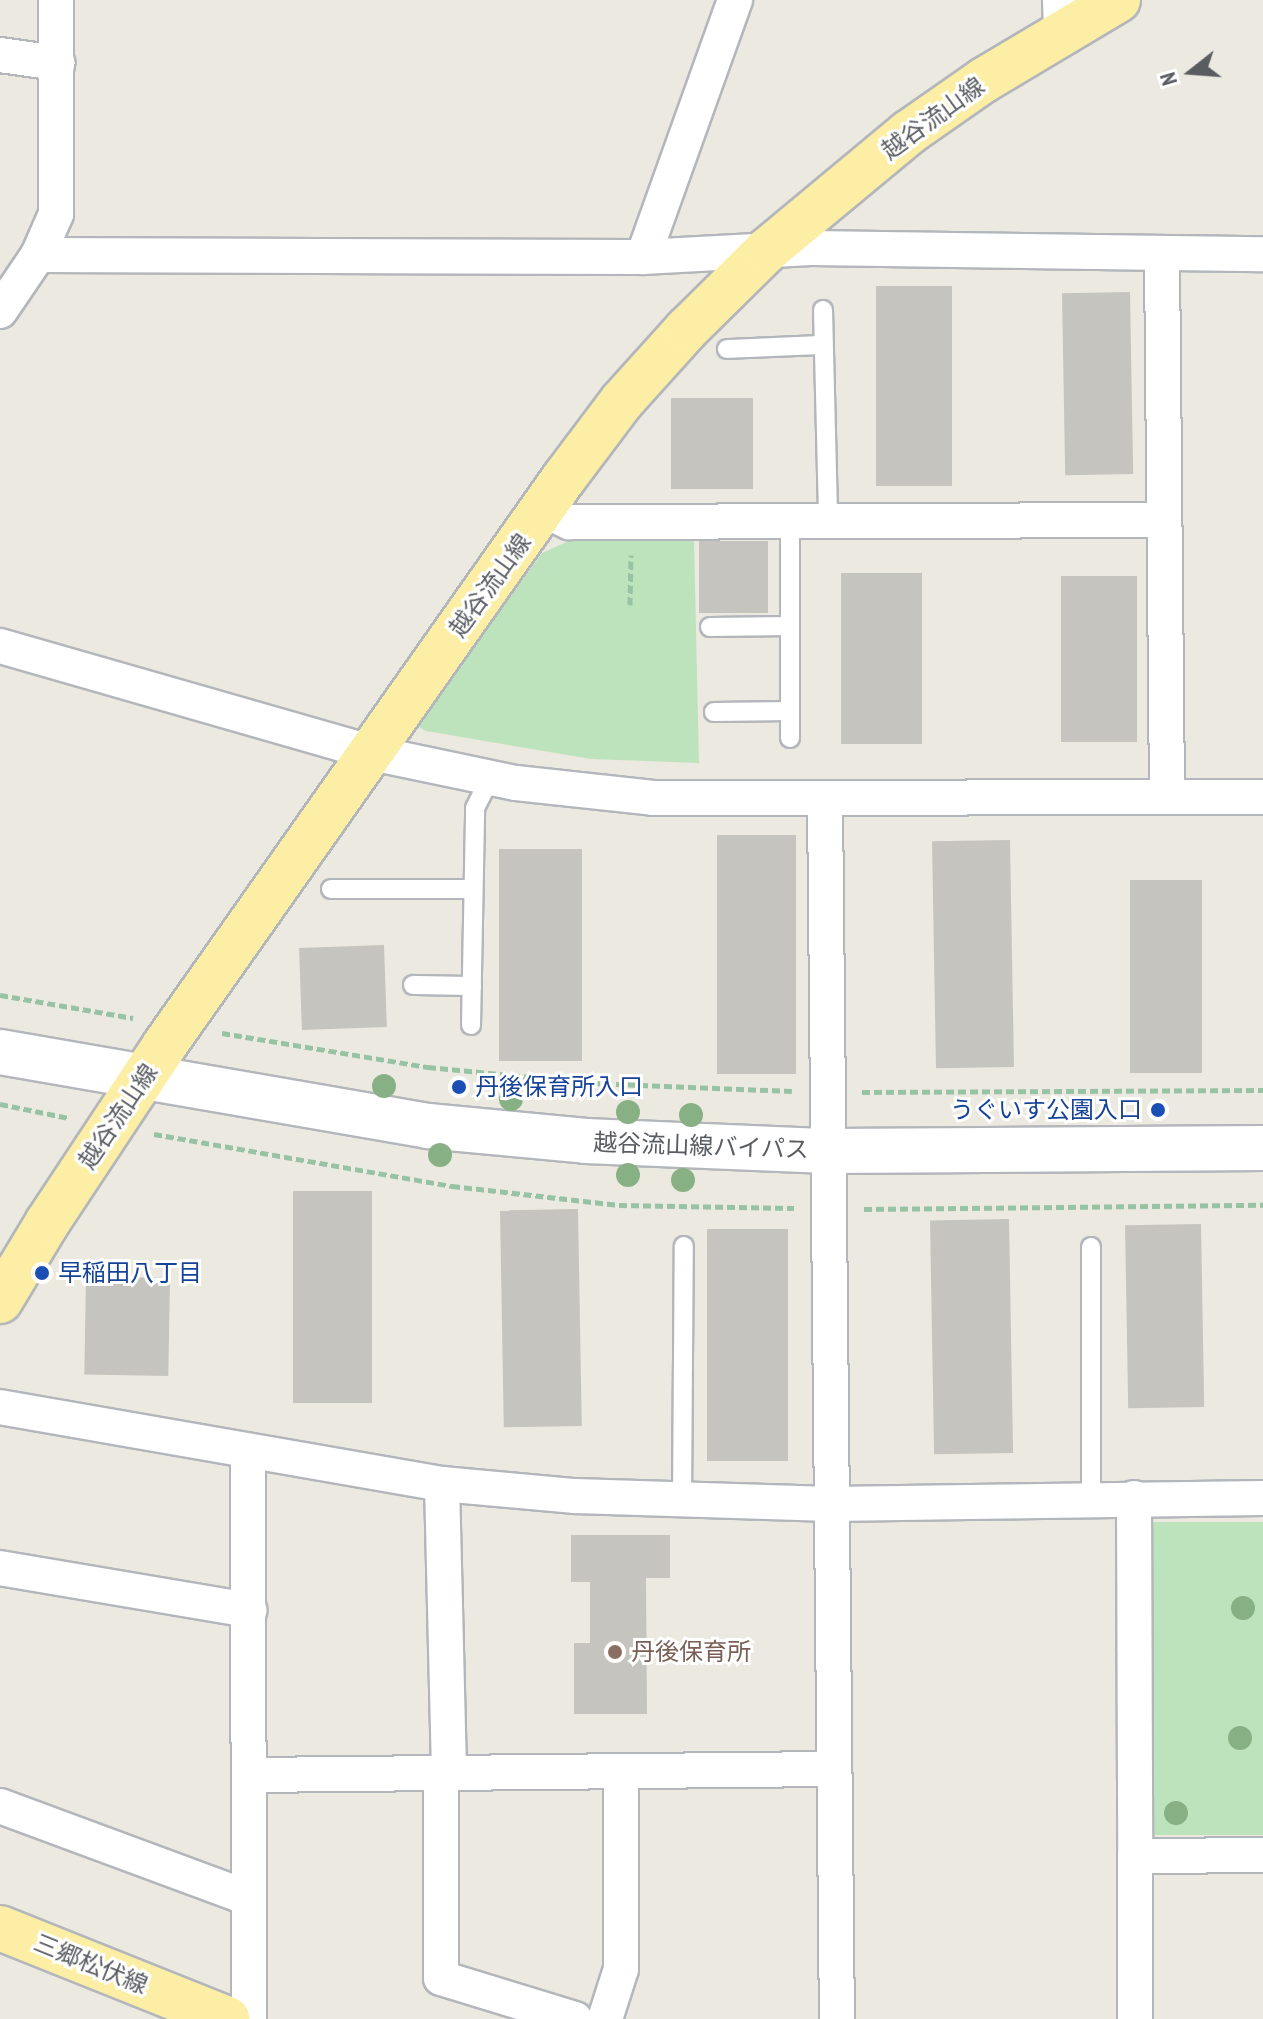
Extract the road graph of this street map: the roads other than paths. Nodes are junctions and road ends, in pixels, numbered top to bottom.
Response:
1 (56, 0) edge
2 (735, 0) edge
3 (1118, 0) edge
4 (1061, 16) edge
5 (0, 55) edge
6 (57, 63) junction
7 (766, 251) junction
8 (1263, 254) edge
9 (38, 255) junction
10 (1162, 255) junction
11 (643, 257) junction
12 (823, 310) dead end
13 (0, 311) edge
14 (823, 345) junction
15 (727, 349) dead end
16 (544, 510) junction
17 (1164, 520) junction
18 (790, 521) junction
19 (828, 521) junction
20 (790, 626) junction
21 (710, 627) dead end
22 (0, 646) edge
23 (790, 711) junction
24 (714, 712) dead end
25 (790, 738) dead end
26 (372, 753) junction
27 (490, 778) junction
28 (1167, 797) junction
29 (1263, 797) edge
30 (825, 800) junction
31 (331, 889) dead end
32 (473, 889) junction
33 (413, 985) dead end
34 (472, 986) junction
35 (471, 1025) dead end
36 (0, 1052) edge
37 (143, 1077) junction
38 (1263, 1148) edge
39 (828, 1151) junction
40 (684, 1246) dead end
41 (1091, 1247) dead end
42 (0, 1301) edge
43 (0, 1407) edge
44 (248, 1453) junction
45 (442, 1484) junction
46 (1134, 1498) junction
47 (1263, 1498) edge
48 (1091, 1499) junction
49 (682, 1501) junction
50 (831, 1504) junction
51 (0, 1568) edge
52 (249, 1610) junction
53 (833, 1769) junction
54 (621, 1771) junction
55 (445, 1774) junction
56 (249, 1775) junction
57 (0, 1806) edge
58 (1263, 1855) edge
59 (1135, 1856) junction
60 (249, 1898) junction
61 (0, 1928) edge
62 (227, 2019) edge
63 (249, 2019) edge
64 (575, 2019) edge
65 (605, 2019) edge
66 (837, 2019) edge
67 (1135, 2019) edge

1 - 6 street
2 - 11 street
3 - 4 main road, 越谷流山線
4 - 7 main road, 越谷流山線
5 - 6 street
6 - 9 street
7 - 10 street
7 - 11 street
7 - 16 main road, 越谷流山線
8 - 10 street
9 - 11 street
9 - 13 street
10 - 17 street
12 - 14 lane
14 - 15 lane
14 - 19 lane
16 - 18 street
16 - 26 main road, 越谷流山線
17 - 19 street
17 - 28 street
18 - 19 street
18 - 20 lane
20 - 21 lane
20 - 23 lane
22 - 26 street
23 - 24 lane
23 - 25 lane
26 - 27 street
26 - 37 main road, 越谷流山線
27 - 30 street
27 - 32 lane
28 - 29 street
28 - 30 street
30 - 39 street
31 - 32 lane
32 - 34 lane
33 - 34 lane
34 - 35 lane
36 - 37 street, 越谷流山線バイパス
37 - 39 street, 越谷流山線バイパス
37 - 42 main road, 越谷流山線
38 - 39 street, 越谷流山線バイパス
39 - 50 street
40 - 49 lane
41 - 48 lane
43 - 44 street
44 - 45 street
44 - 52 street
45 - 49 street
45 - 55 street
46 - 47 street
46 - 48 street
46 - 59 street
48 - 50 street
49 - 50 street
50 - 53 street
51 - 52 street
52 - 56 street
53 - 54 street
53 - 66 street
54 - 55 street
54 - 65 street
55 - 56 street
55 - 64 street
56 - 60 street
57 - 60 street
58 - 59 street
59 - 67 street
60 - 63 street
61 - 62 main road, 三郷松伏線

